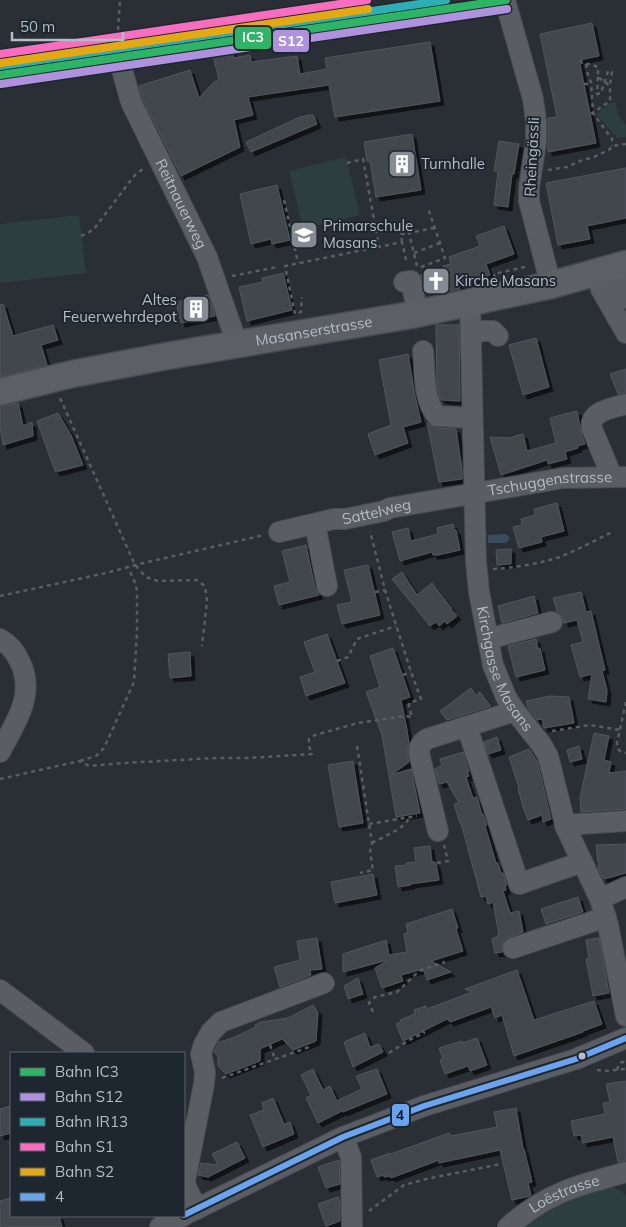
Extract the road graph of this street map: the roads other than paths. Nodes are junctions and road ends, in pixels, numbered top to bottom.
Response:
1 (505, 0) edge
2 (121, 66) dead end
3 (612, 268) edge
4 (406, 275) road end
5 (544, 275) junction
6 (626, 298) edge
7 (470, 303) junction
8 (418, 314) junction
9 (626, 333) edge
10 (471, 334) junction
11 (498, 336) dead end
12 (235, 344) junction
13 (423, 351) dead end
14 (0, 392) edge
15 (626, 404) edge
16 (472, 418) junction
17 (618, 477) edge
18 (474, 494) junction
19 (315, 524) junction
20 (279, 532) road end
21 (327, 586) dead end
22 (552, 622) dead end
23 (0, 639) edge
24 (488, 640) junction
25 (515, 711) junction
26 (468, 727) junction
27 (0, 752) edge
28 (625, 821) dead end
29 (565, 825) junction
30 (438, 828) road end
31 (582, 862) junction
32 (626, 887) edge
33 (603, 908) junction
34 (513, 948) dead end
35 (324, 983) dead end
36 (0, 990) edge
37 (626, 1016) edge
38 (626, 1038) edge
39 (83, 1052) edge
40 (343, 1137) junction
41 (626, 1172) edge
42 (188, 1213) edge
43 (180, 1217) edge
44 (352, 1223) edge
45 (160, 1227) edge
46 (508, 1227) edge

1 - 5 street, Rheingässli
2 - 12 street, Reitnauerweg
3 - 5 main road, Masanserstrasse
3 - 6 street
3 - 9 street
4 - 8 street
5 - 7 main road, Masanserstrasse
7 - 8 main road, Masanserstrasse
7 - 10 street, Kirchgasse Masans
8 - 12 main road, Masanserstrasse
10 - 11 street
10 - 16 street, Kirchgasse Masans
12 - 14 main road, Masanserstrasse
13 - 16 street
15 - 17 street
16 - 18 street, Kirchgasse Masans
17 - 18 street, Tschuggenstrasse
18 - 19 street, Sattelweg
18 - 24 street, Kirchgasse Masans
19 - 20 street, Sattelweg
19 - 21 street
22 - 24 street
23 - 27 street
24 - 25 street, Kirchgasse Masans
25 - 26 street
25 - 29 street, Kirchgasse Masans
26 - 30 street
26 - 31 street
28 - 29 street
29 - 31 street, Kirchgasse Masans
31 - 33 street, Kirchgasse Masans
32 - 33 street
33 - 34 street
33 - 37 street, Kirchgasse Masans
35 - 42 street
36 - 39 street
38 - 40 street
40 - 42 street
40 - 44 street
41 - 46 street, Loëstrasse
43 - 45 street

